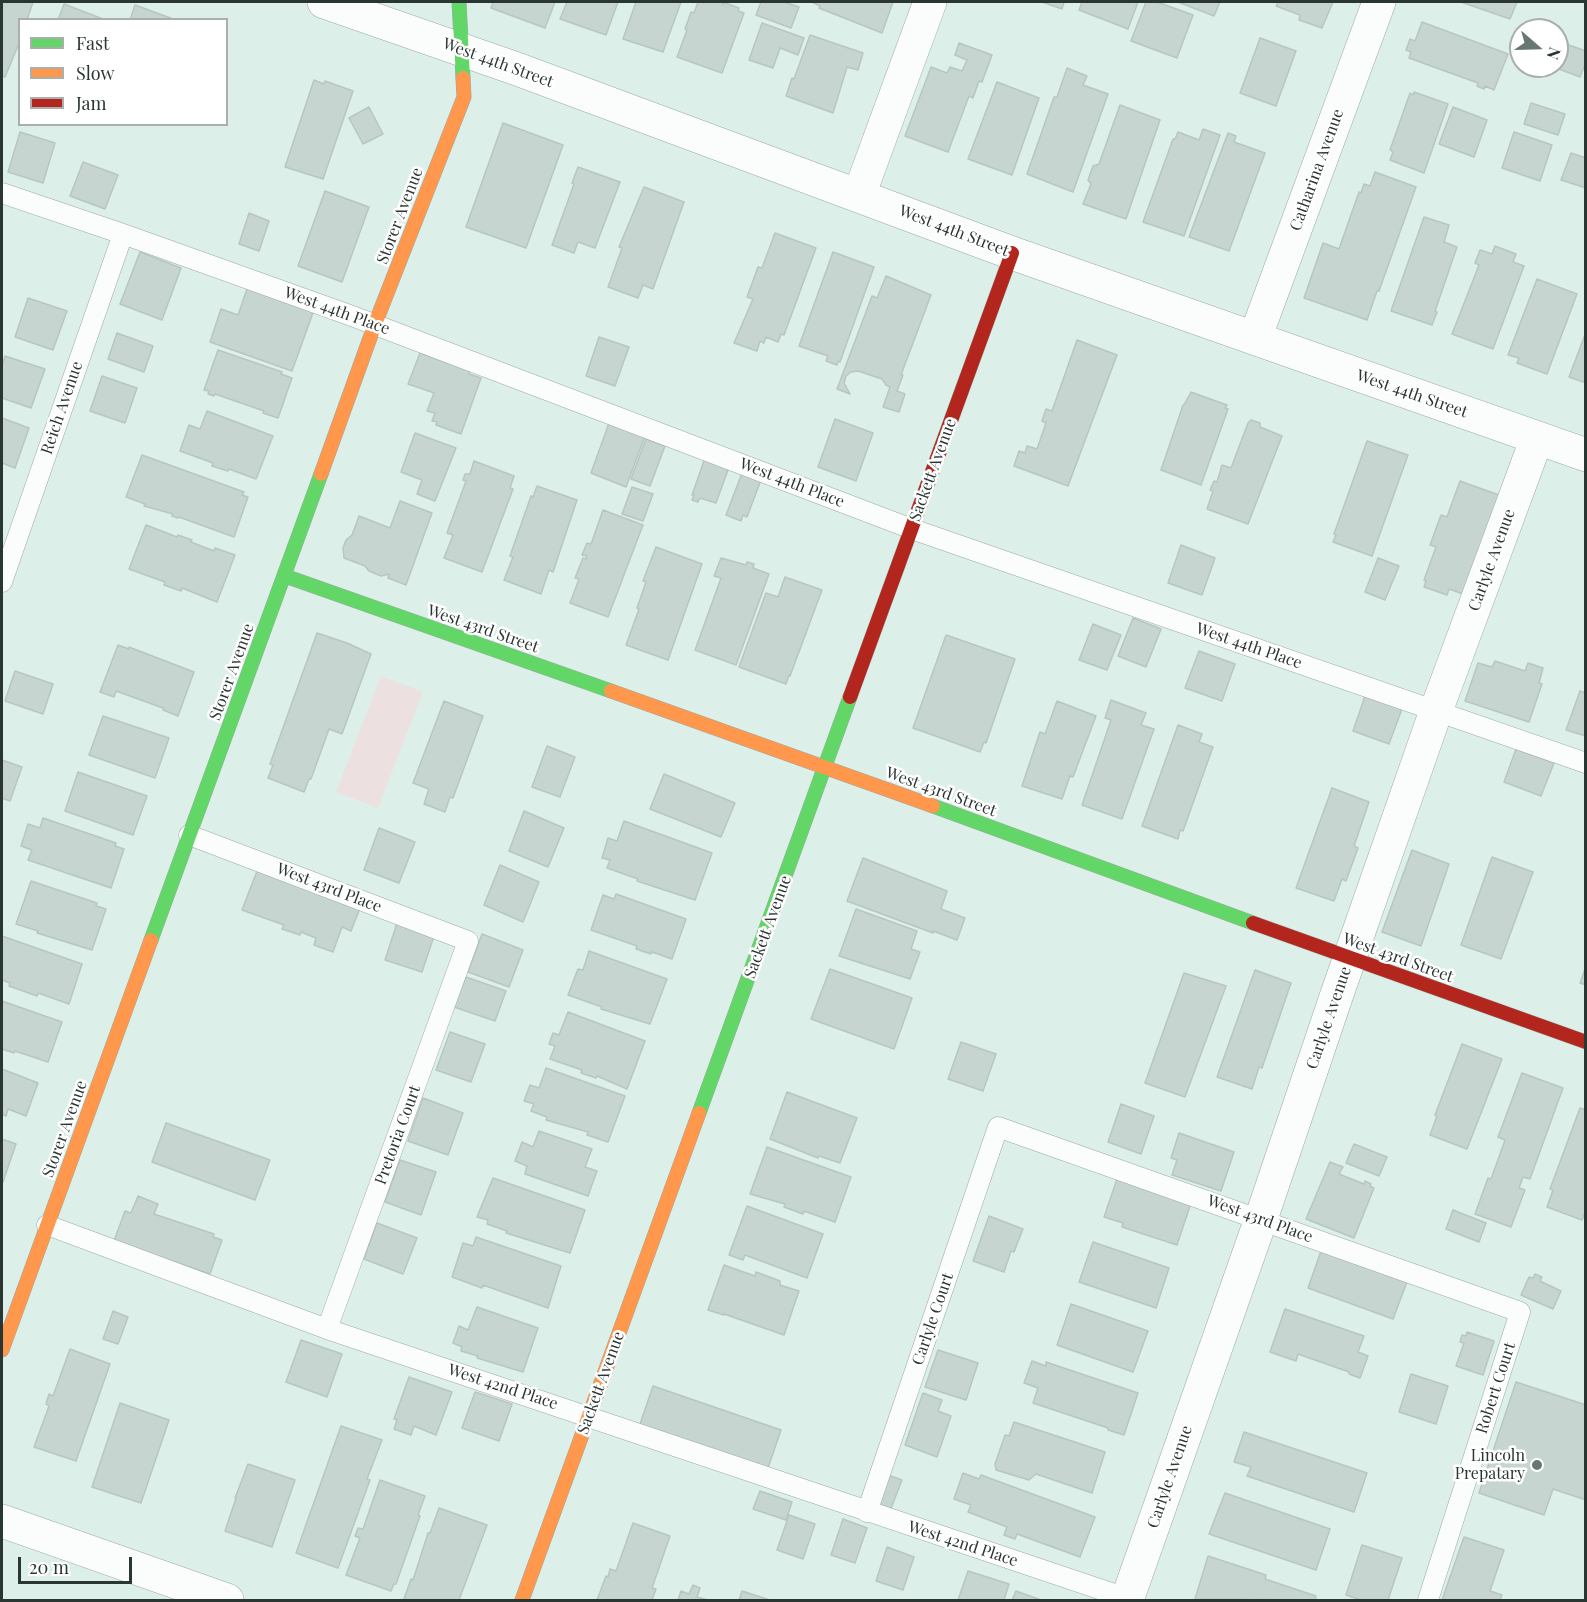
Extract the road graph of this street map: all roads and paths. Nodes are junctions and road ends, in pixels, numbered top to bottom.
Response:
1 (324, 2) edge
2 (459, 2) edge
3 (930, 2) edge
4 (1379, 2) edge
5 (461, 49) junction
6 (2, 193) edge
7 (859, 195) junction
8 (123, 234) junction
9 (1012, 253) junction
10 (375, 324) junction
11 (1256, 339) junction
12 (1537, 438) junction
13 (1586, 455) edge
14 (912, 529) junction
15 (285, 576) junction
16 (2, 582) edge
17 (1436, 711) junction
18 (1586, 763) edge
19 (826, 767) junction
20 (189, 835) junction
21 (468, 941) joint
22 (1349, 958) junction
23 (1586, 1042) edge
24 (998, 1127) joint
25 (1261, 1219) junction
26 (47, 1225) junction
27 (1520, 1312) joint
28 (327, 1329) junction
29 (2, 1350) edge
30 (589, 1416) junction
31 (867, 1512) junction
32 (2, 1521) edge
33 (227, 1600) edge
34 (522, 1600) edge
35 (1129, 1600) edge
36 (1428, 1600) edge

1 - 5 street, West 44th Street
2 - 5 street, Storer Avenue
3 - 7 street
4 - 11 street, Catharina Avenue
5 - 7 street, West 44th Street
5 - 10 street, Storer Avenue
6 - 8 lane, West 44th Place
7 - 9 street, West 44th Street
8 - 10 lane, West 44th Place
8 - 16 lane, Reich Avenue
9 - 11 street, West 44th Street
9 - 14 street, Sackett Avenue
10 - 14 lane, West 44th Place
10 - 15 street, Storer Avenue
11 - 12 street, West 44th Street
12 - 13 street, West 44th Street
12 - 17 street, Carlyle Avenue
14 - 17 lane, West 44th Place
14 - 19 street, Sackett Avenue
15 - 19 street, West 43rd Street
15 - 20 street, Storer Avenue
17 - 18 lane, West 44th Place
17 - 22 street, Carlyle Avenue
19 - 22 street, West 43rd Street
19 - 30 street, Sackett Avenue
20 - 21 lane, West 43rd Place
20 - 26 street, Storer Avenue
21 - 28 lane, Pretoria Court
22 - 23 street, West 43rd Street
22 - 25 street, Carlyle Avenue
24 - 25 lane, West 43rd Place
24 - 31 lane, Carlyle Court
25 - 27 lane, West 43rd Place
25 - 35 street, Carlyle Avenue
26 - 28 lane, West 42nd Place
26 - 29 street, Storer Avenue
27 - 36 lane, Robert Court
28 - 30 lane, West 42nd Place
30 - 31 lane, West 42nd Place
30 - 34 street, Sackett Avenue
31 - 35 lane, West 42nd Place
32 - 33 street

